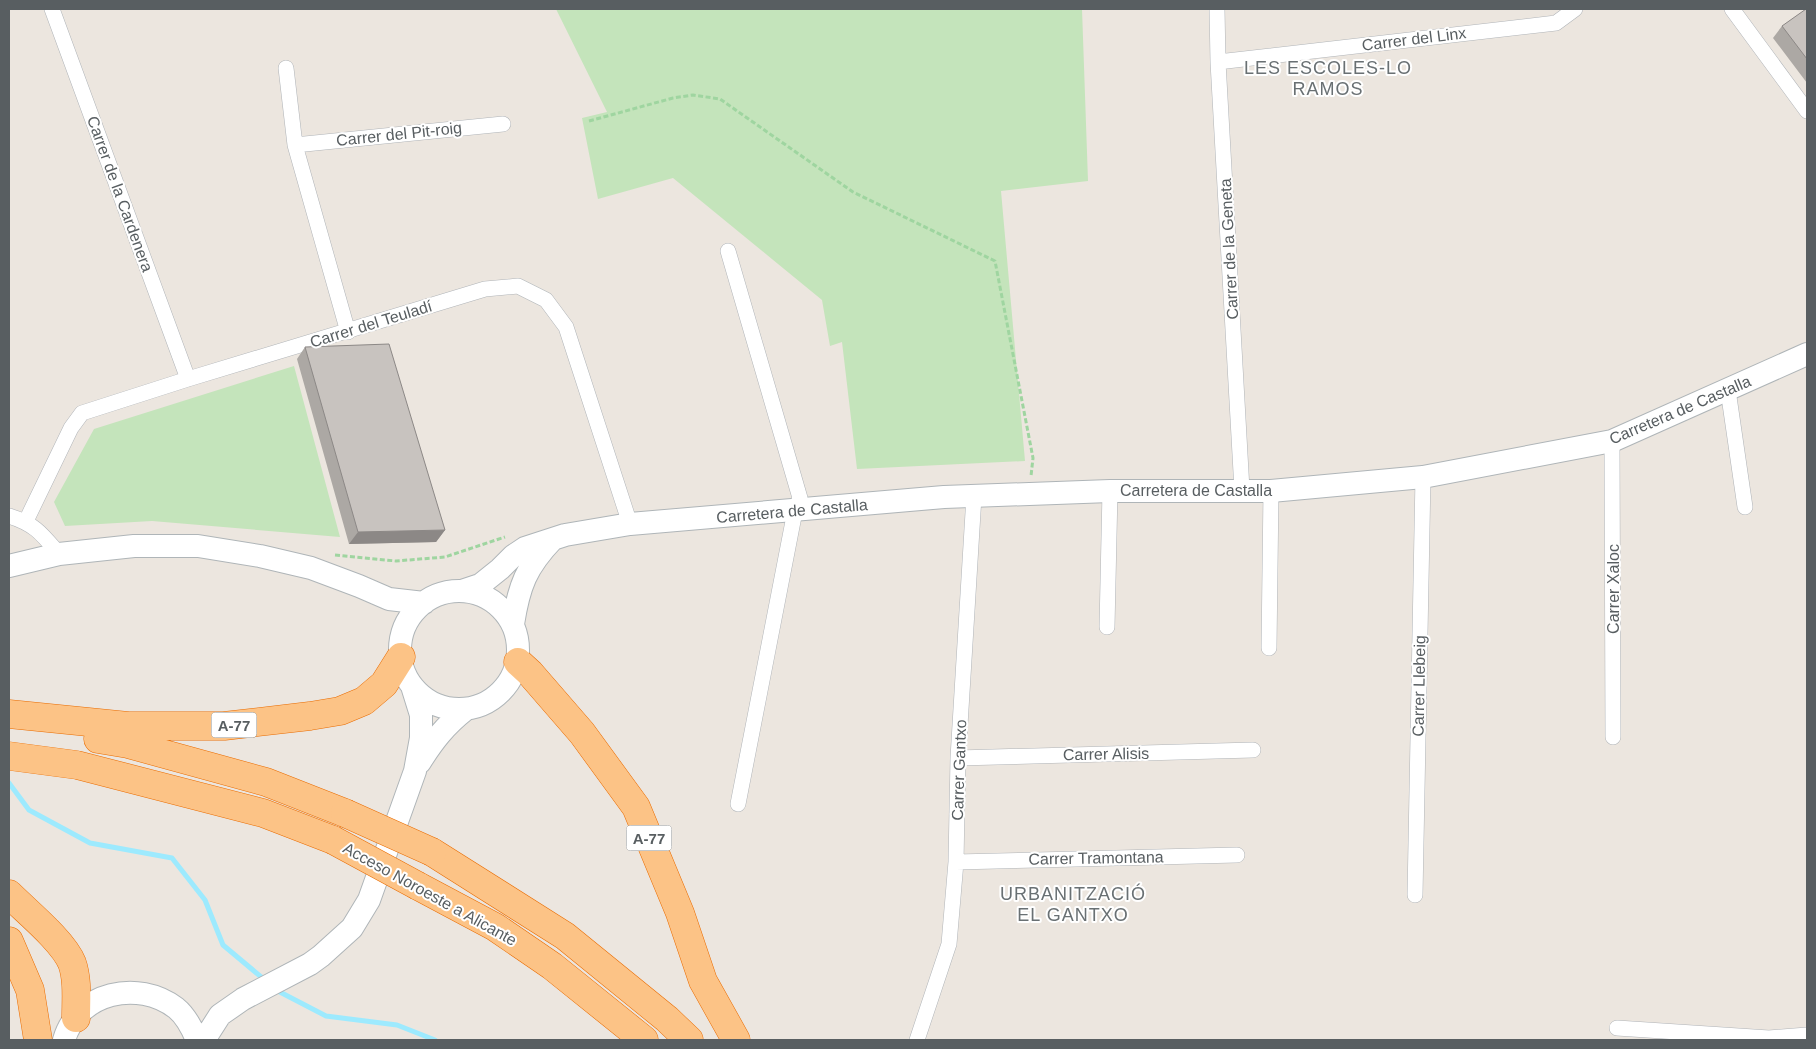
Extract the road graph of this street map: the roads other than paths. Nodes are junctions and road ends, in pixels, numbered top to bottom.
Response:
1 (52, 9) edge
2 (1217, 9) edge
3 (1575, 9) edge
4 (1732, 9) edge
5 (1218, 62) junction
6 (286, 68) dead end
7 (1807, 111) edge
8 (503, 124) dead end
9 (295, 144) junction
10 (728, 251) dead end
11 (348, 332) junction
12 (1807, 354) edge
13 (188, 379) junction
14 (1728, 390) junction
15 (1612, 441) junction
16 (1423, 477) junction
17 (1242, 490) junction
18 (1110, 491) junction
19 (1271, 491) junction
20 (974, 496) junction
21 (1745, 507) dead end
22 (795, 511) junction
23 (9, 516) edge
24 (26, 521) junction
25 (630, 524) junction
26 (559, 537) junction
27 (59, 554) junction
28 (9, 566) edge
29 (462, 591) junction
30 (417, 611) junction
31 (513, 624) junction
32 (1108, 627) dead end
33 (1268, 648) dead end
34 (401, 658) junction
35 (518, 662) junction
36 (412, 686) junction
37 (466, 710) junction
38 (9, 714) edge
39 (45, 724) junction
40 (9, 729) edge
41 (1613, 737) dead end
42 (1254, 750) dead end
43 (9, 756) edge
44 (958, 758) junction
45 (415, 772) junction
46 (738, 804) dead end
47 (1237, 855) dead end
48 (956, 862) junction
49 (9, 894) edge
50 (1415, 895) dead end
51 (9, 941) edge
52 (243, 999) junction
53 (177, 1009) junction
54 (1617, 1028) dead end
55 (70, 1029) edge
56 (1807, 1035) edge
57 (38, 1040) edge
58 (197, 1040) edge
59 (204, 1040) edge
60 (644, 1040) edge
61 (689, 1040) edge
62 (736, 1040) edge
63 (917, 1040) edge

1 - 13 street, Carrer de la Cardenera
2 - 5 street, Carrer de la Geneta
3 - 5 street, Carrer del Linx
4 - 7 street
5 - 17 street, Carrer de la Geneta
6 - 9 street
8 - 9 street, Carrer del Pit-roig
9 - 11 street
10 - 22 street
11 - 13 street, Carrer del Teuladí
11 - 25 street, Carrer del Teuladí
12 - 14 main road, Carretera de Castalla
13 - 24 street, Carrer del Teuladí
14 - 15 main road, Carretera de Castalla
14 - 21 street
15 - 16 main road, Carretera de Castalla
15 - 41 street, Carrer Xaloc
16 - 19 main road, Carretera de Castalla
16 - 50 street, Carrer Llebeig
17 - 18 main road, Carretera de Castalla
17 - 19 main road, Carretera de Castalla
18 - 20 main road, Carretera de Castalla
18 - 32 street
19 - 33 street
20 - 22 main road, Carretera de Castalla
20 - 44 street, Carrer Gantxo
22 - 25 main road, Carretera de Castalla
22 - 46 street
23 - 24 street
24 - 27 street
25 - 26 main road, Carretera de Castalla
26 - 29 main road, Carretera de Castalla
26 - 31 main road
27 - 28 main road
27 - 30 main road
29 - 30 main road
29 - 31 main road
30 - 34 main road
31 - 35 main road
34 - 36 main road
34 - 39 highway, A-77
35 - 37 main road
35 - 62 highway, A-77
36 - 37 main road
36 - 45 main road
37 - 45 main road
38 - 39 highway, A-77
39 - 40 highway, A-77
39 - 61 highway, Acceso Noroeste a Alicante / A-77, bridge
42 - 44 street, Carrer Alisis
43 - 60 highway, Acceso Noroeste a Alicante, bridge
44 - 48 street, Carrer Gantxo
45 - 52 main road
47 - 48 street, Carrer Tramontana
48 - 63 street, Carrer Gantxo
49 - 55 highway
51 - 57 highway
52 - 53 main road
52 - 59 main road
53 - 55 main road
53 - 58 main road
54 - 56 street

